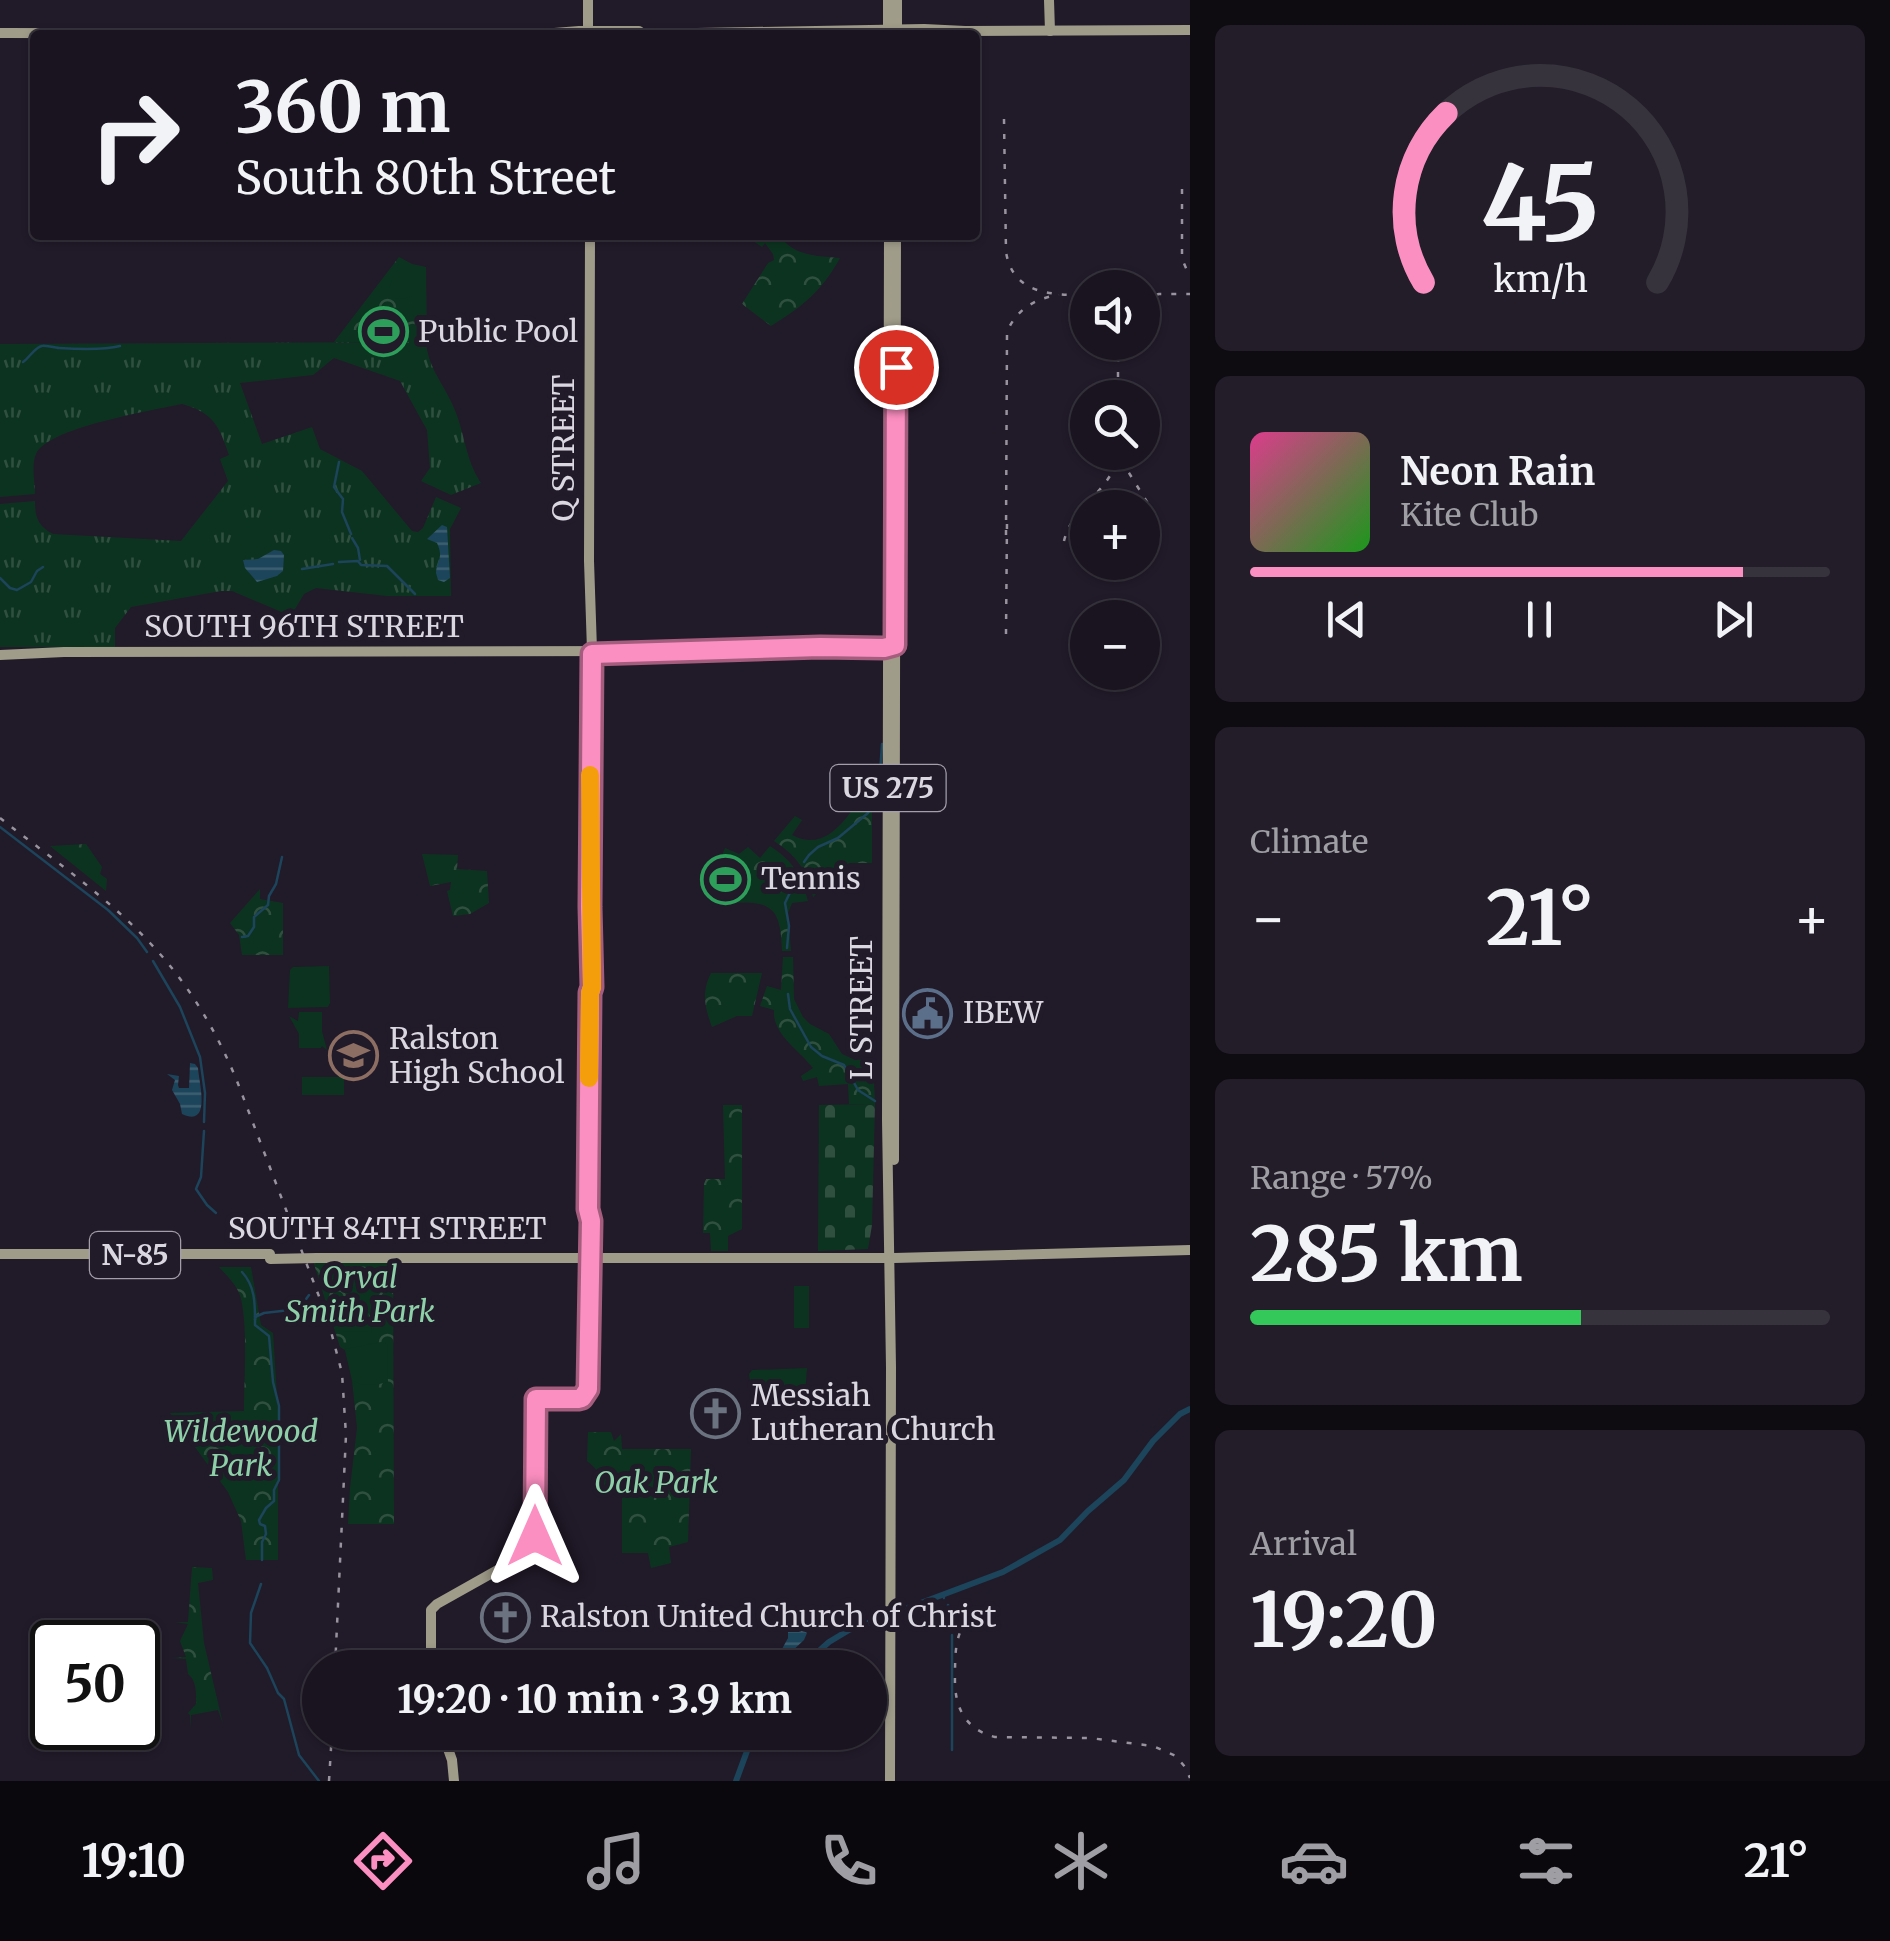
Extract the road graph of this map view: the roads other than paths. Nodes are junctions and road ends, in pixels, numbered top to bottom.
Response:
1 (590, 0) edge
2 (888, 0) edge
3 (897, 0) edge
4 (1049, 0) edge
5 (590, 30) edge
6 (893, 30) edge
7 (893, 30) edge
8 (1050, 30) junction
9 (1190, 30) edge
10 (980, 31) edge
11 (0, 35) edge
12 (30, 35) edge
13 (30, 37) edge
14 (590, 240) edge
15 (892, 240) edge
16 (890, 645) junction
17 (589, 652) junction
18 (0, 653) edge
19 (1190, 1253) edge
20 (79, 1255) junction
21 (891, 1255) junction
22 (270, 1256) junction
23 (588, 1256) junction
24 (0, 1257) edge
25 (51, 1260) junction
26 (431, 1650) edge
27 (448, 1750) edge
28 (454, 1781) edge
29 (892, 1781) edge

1 - 5 main road
2 - 6 main road
3 - 7 main road
4 - 8 main road
8 - 9 main road
8 - 10 main road
11 - 12 main road
11 - 13 main road
14 - 17 main road, Q STREET
15 - 16 main road, L STREET / US 275
16 - 17 main road, SOUTH 96TH STREET
16 - 21 main road, L STREET / US 275
17 - 18 main road, SOUTH 96TH STREET
17 - 23 main road, Q STREET
19 - 21 main road, SOUTH 84TH STREET
20 - 22 main road, SOUTH 84TH STREET / N-85
20 - 24 main road, SOUTH 84TH STREET / N-85
20 - 25 main road
21 - 23 main road, SOUTH 84TH STREET / N-85
21 - 29 main road, L STREET / US 275
22 - 23 main road, SOUTH 84TH STREET / N-85, bridge
22 - 25 main road, SOUTH 84TH STREET / N-85
23 - 26 main road, Q STREET
24 - 25 main road, SOUTH 84TH STREET / N-85
27 - 28 main road

